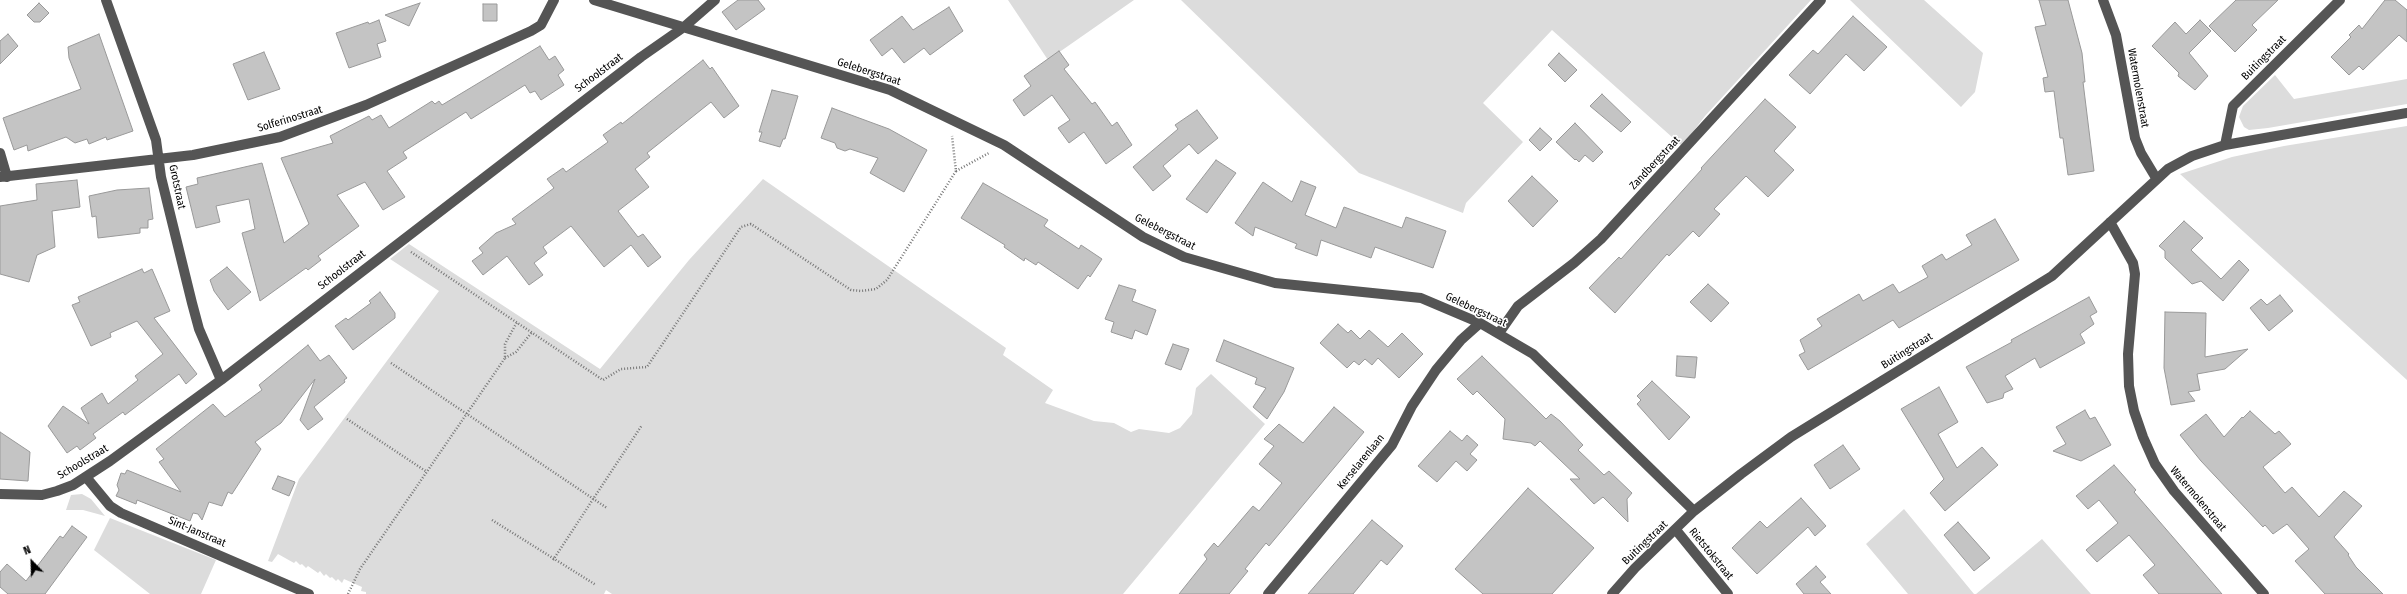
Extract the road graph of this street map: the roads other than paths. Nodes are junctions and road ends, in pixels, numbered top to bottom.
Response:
1 (106, 0) edge
2 (554, 0) edge
3 (594, 0) edge
4 (715, 0) edge
5 (1821, 0) edge
6 (2103, 0) edge
7 (2340, 0) edge
8 (684, 27) junction
9 (2407, 113) edge
10 (2225, 145) junction
11 (0, 152) edge
12 (159, 159) junction
13 (4, 177) edge
14 (2156, 178) junction
15 (2110, 222) junction
16 (1480, 323) junction
17 (1499, 333) junction
18 (221, 380) junction
19 (86, 477) junction
20 (0, 494) edge
21 (1694, 511) junction
22 (1676, 530) junction
23 (309, 594) edge
24 (1268, 594) edge
25 (1612, 594) edge
26 (1728, 594) edge
27 (2264, 594) edge

1 - 12 street, Grotstraat
2 - 12 street, Solferinostraat
3 - 8 street, Gelebergstraat
4 - 8 street, Schoolstraat
5 - 17 street, Zandbergstraat
6 - 14 street, Watermolenstraat
7 - 10 street, Buitingstraat
8 - 16 street, Gelebergstraat
8 - 18 street, Schoolstraat
9 - 10 street, Buitingstraat
10 - 14 street, Buitingstraat
11 - 13 street
12 - 13 street, Solferinostraat
12 - 18 street, Grotstraat
14 - 15 street, Buitingstraat
15 - 21 street, Buitingstraat
15 - 27 street, Watermolenstraat
16 - 17 street, Gelebergstraat
16 - 24 street, Kerselarenlaan
17 - 21 street, Gelebergstraat
18 - 19 street, Schoolstraat
19 - 20 street, Schoolstraat
19 - 23 street, Sint-Janstraat
21 - 22 street, Buitingstraat
22 - 25 street, Buitingstraat
22 - 26 street, Rietstokstraat

